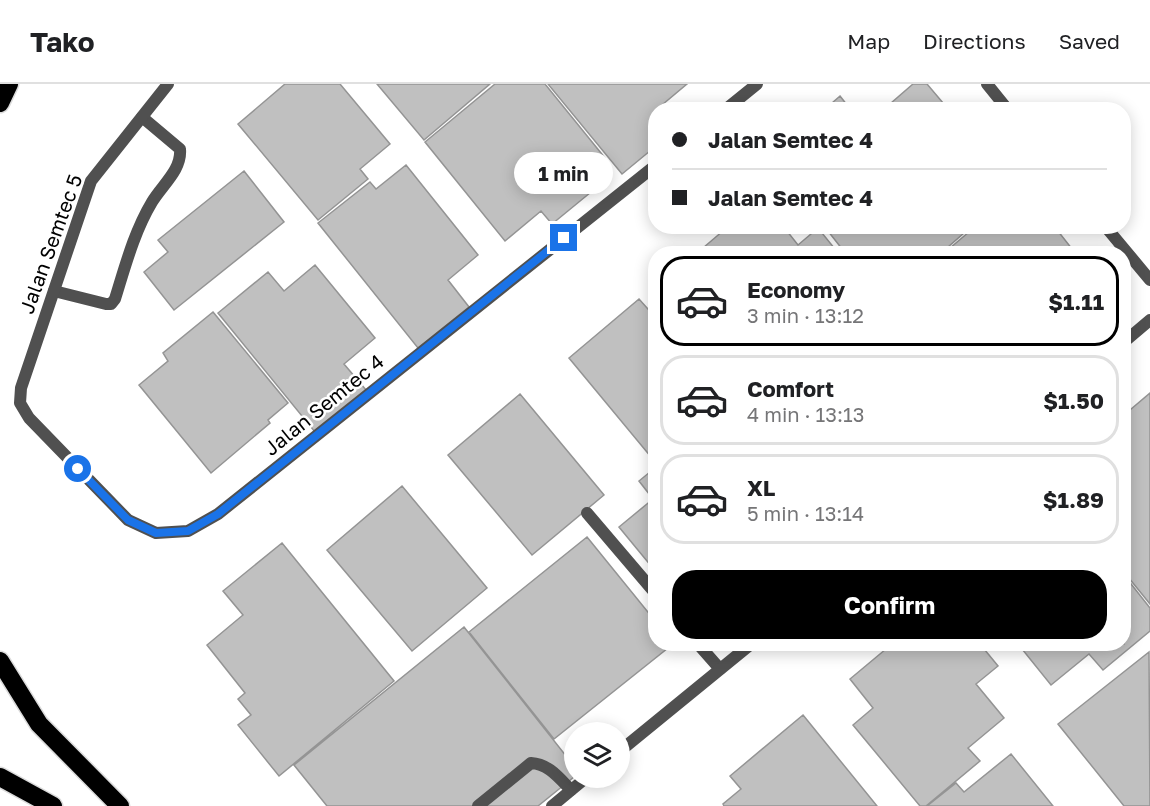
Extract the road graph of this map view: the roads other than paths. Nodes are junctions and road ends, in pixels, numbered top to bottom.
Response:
1 (9, 84) edge
2 (168, 84) edge
3 (757, 84) edge
4 (987, 84) edge
5 (735, 102) edge
6 (1002, 102) edge
7 (0, 103) edge
8 (142, 117) junction
9 (648, 171) edge
10 (1112, 234) edge
11 (1122, 246) edge
12 (1131, 257) edge
13 (1150, 280) edge
14 (54, 291) junction
15 (1150, 320) edge
16 (1131, 336) edge
17 (21, 403) joint
18 (586, 513) dead end
19 (648, 585) edge
20 (704, 651) edge
21 (743, 651) edge
22 (0, 661) edge
23 (720, 669) junction
24 (630, 742) edge
25 (0, 777) edge
26 (573, 788) edge
27 (571, 790) junction
28 (53, 806) edge
29 (120, 806) edge
30 (478, 806) edge
31 (552, 806) edge

1 - 7 highway
2 - 8 street, Jalan Semtec 5
3 - 5 street
4 - 6 street
8 - 14 street, Jalan Semtec 5
8 - 14 street
9 - 17 street, Jalan Semtec 4
10 - 11 street
12 - 13 street
14 - 17 street, Jalan Semtec 5
15 - 16 street
18 - 19 street
20 - 23 street
21 - 23 street
22 - 29 highway
23 - 24 street
25 - 28 highway
26 - 27 street
27 - 30 street
27 - 31 street

